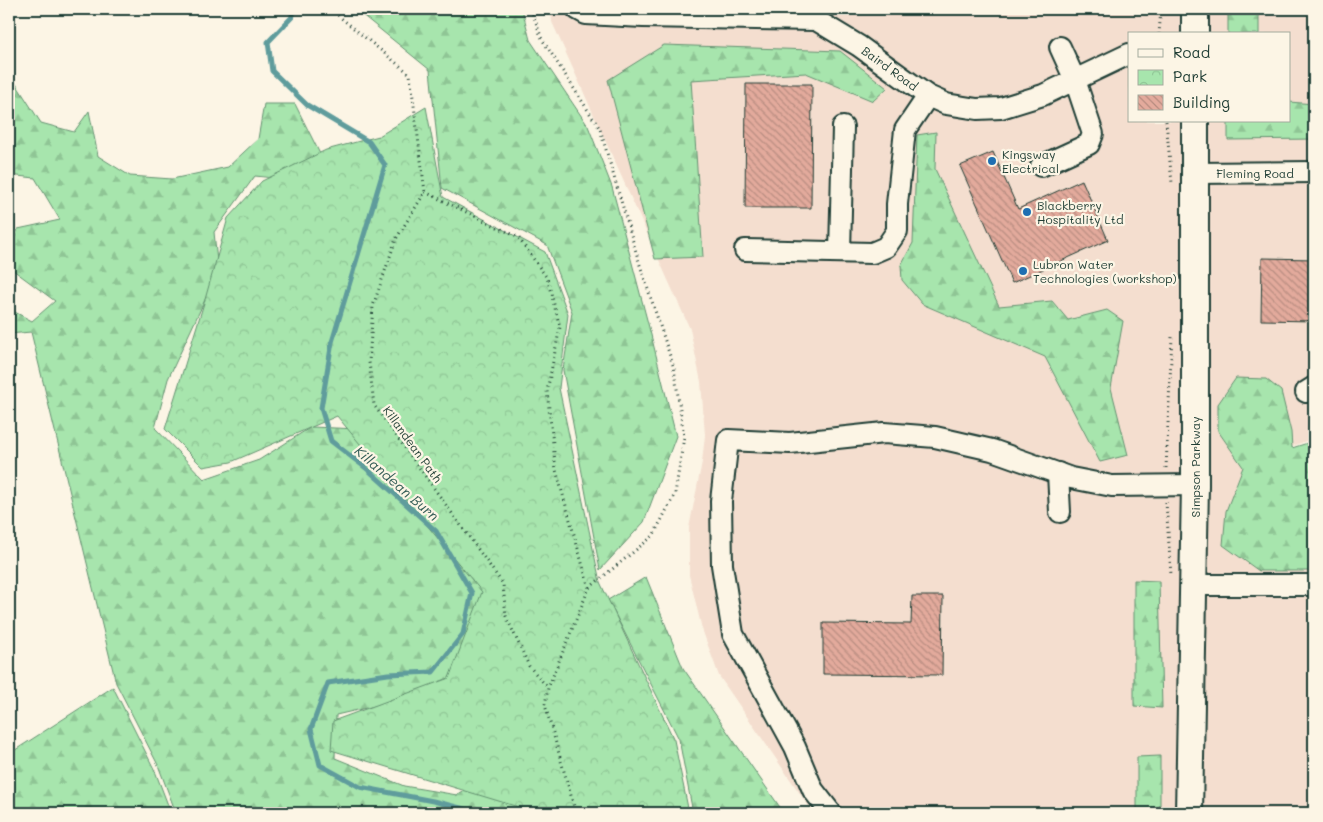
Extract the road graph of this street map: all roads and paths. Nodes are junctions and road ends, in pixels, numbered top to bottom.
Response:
1 (330, 9) edge
2 (531, 9) edge
3 (577, 9) edge
4 (1161, 9) edge
5 (1195, 9) edge
6 (829, 17) edge
7 (1158, 32) edge
8 (1195, 32) edge
9 (1060, 47) dead end
10 (1128, 54) edge
11 (1075, 80) junction
12 (928, 96) junction
13 (1195, 122) edge
14 (843, 127) dead end
15 (1041, 166) dead end
16 (1314, 172) edge
17 (1195, 173) junction
18 (425, 192) junction
19 (745, 250) dead end
20 (840, 252) junction
21 (1058, 473) junction
22 (1195, 485) junction
23 (1060, 512) dead end
24 (1193, 585) junction
25 (1314, 585) edge
26 (589, 588) junction
27 (548, 688) junction
28 (576, 813) edge
29 (831, 813) edge
30 (1189, 813) edge

1 - 18 path
2 - 26 path
3 - 6 street, Baird Road
4 - 7 path
5 - 8 main road
6 - 12 street, Baird Road
9 - 11 street
10 - 11 street, Baird Road
11 - 12 street, Baird Road
11 - 15 street
12 - 20 street
13 - 17 main road, Simpson Parkway
14 - 20 street
16 - 17 street, Fleming Road
17 - 22 main road, Simpson Parkway
18 - 26 path
18 - 27 path, Killandean Path
19 - 20 street
21 - 22 street
21 - 23 street
21 - 29 street
22 - 24 main road, Simpson Parkway
24 - 25 street
24 - 30 main road, Simpson Parkway
26 - 27 path
27 - 28 path

